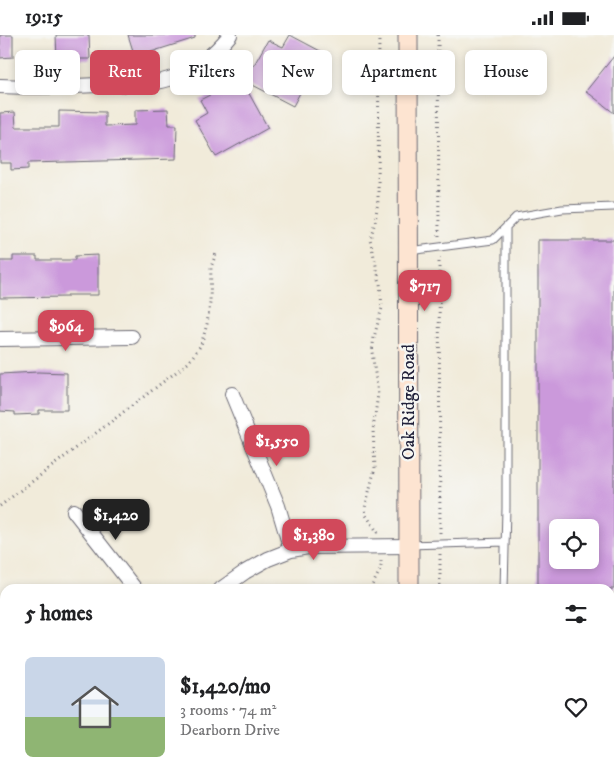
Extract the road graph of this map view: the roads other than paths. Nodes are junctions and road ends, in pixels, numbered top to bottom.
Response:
1 (230, 35) edge
2 (408, 35) edge
3 (0, 86) edge
4 (614, 207) edge
5 (506, 227) junction
6 (408, 251) junction
7 (132, 337) dead end
8 (0, 339) edge
9 (232, 394) dead end
10 (74, 511) dead end
11 (505, 543) junction
12 (409, 545) junction
13 (292, 551) junction
14 (131, 584) edge
15 (228, 584) edge
16 (409, 584) edge
17 (504, 584) edge

1 - 3 street
2 - 6 street, Oak Ridge Road
4 - 5 lane
5 - 6 lane
5 - 11 lane
6 - 12 street, Oak Ridge Road
7 - 8 street
9 - 13 street
10 - 14 street
11 - 12 lane
11 - 17 lane
12 - 13 street
12 - 16 street, Oak Ridge Road
13 - 15 street

